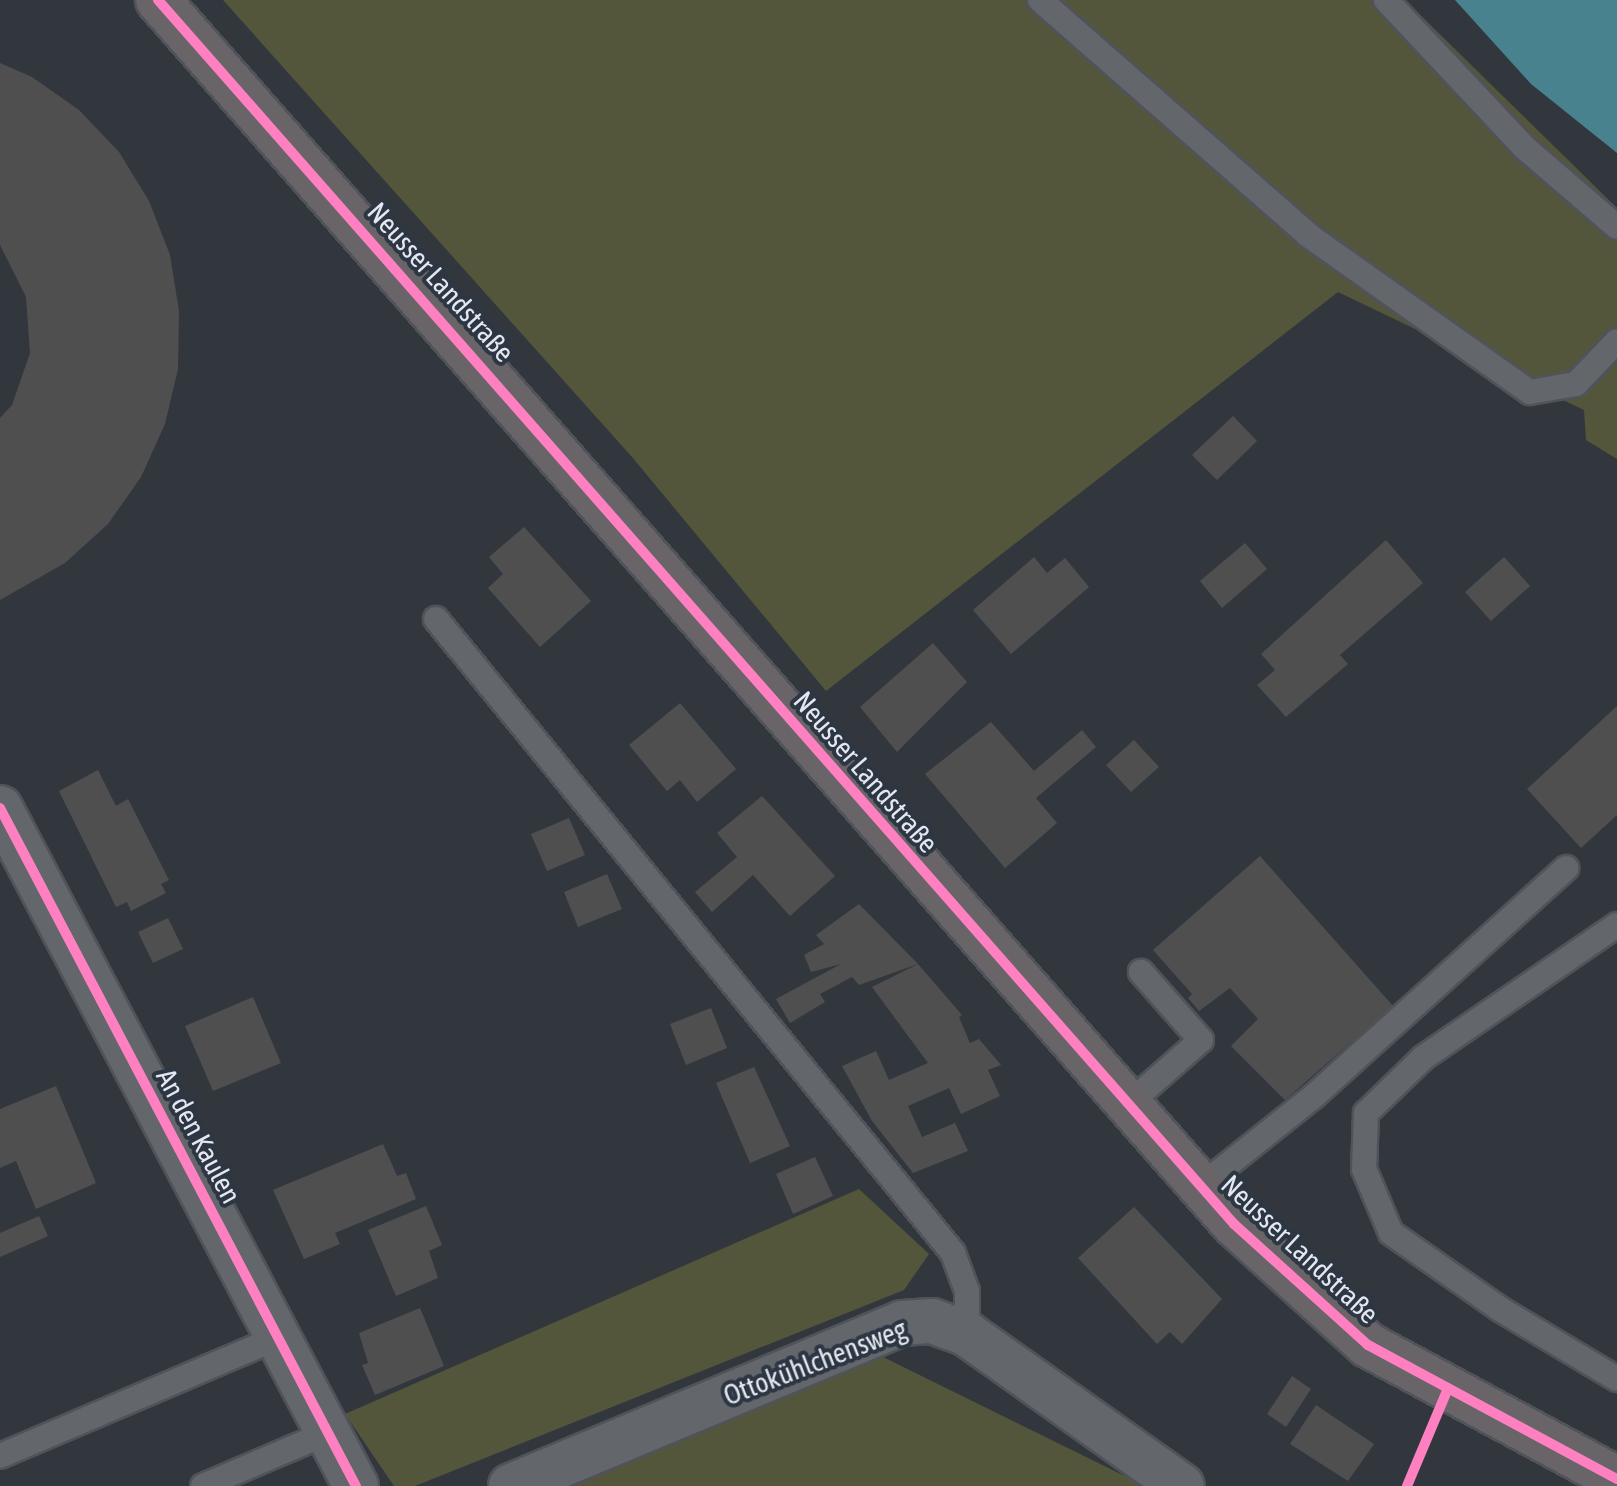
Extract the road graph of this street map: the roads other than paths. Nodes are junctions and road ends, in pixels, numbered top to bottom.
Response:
1 (158, 0) edge
2 (1040, 0) edge
3 (1386, 0) edge
4 (1617, 227) edge
5 (1617, 341) edge
6 (436, 619) dead end
7 (0, 808) edge
8 (1566, 868) dead end
9 (1617, 925) edge
10 (1141, 972) dead end
11 (1126, 1106) junction
12 (1200, 1187) junction
13 (967, 1334) junction
14 (277, 1338) junction
15 (1617, 1379) edge
16 (327, 1433) junction
17 (0, 1456) edge
18 (1617, 1479) edge
19 (203, 1486) edge
20 (356, 1486) edge
21 (511, 1486) edge
22 (1182, 1486) edge

1 - 11 main road, Neusser Landstraße
2 - 5 lane
3 - 4 lane
6 - 13 lane
7 - 14 street, An den Kaulen
8 - 12 lane
9 - 15 lane
10 - 11 lane
11 - 12 main road, Neusser Landstraße
12 - 18 main road, Neusser Landstraße
13 - 21 street, Ottokühlchensweg
13 - 22 street, Ottokühlchensweg
14 - 16 street, An den Kaulen
14 - 17 lane
16 - 19 lane
16 - 20 street, An den Kaulen

